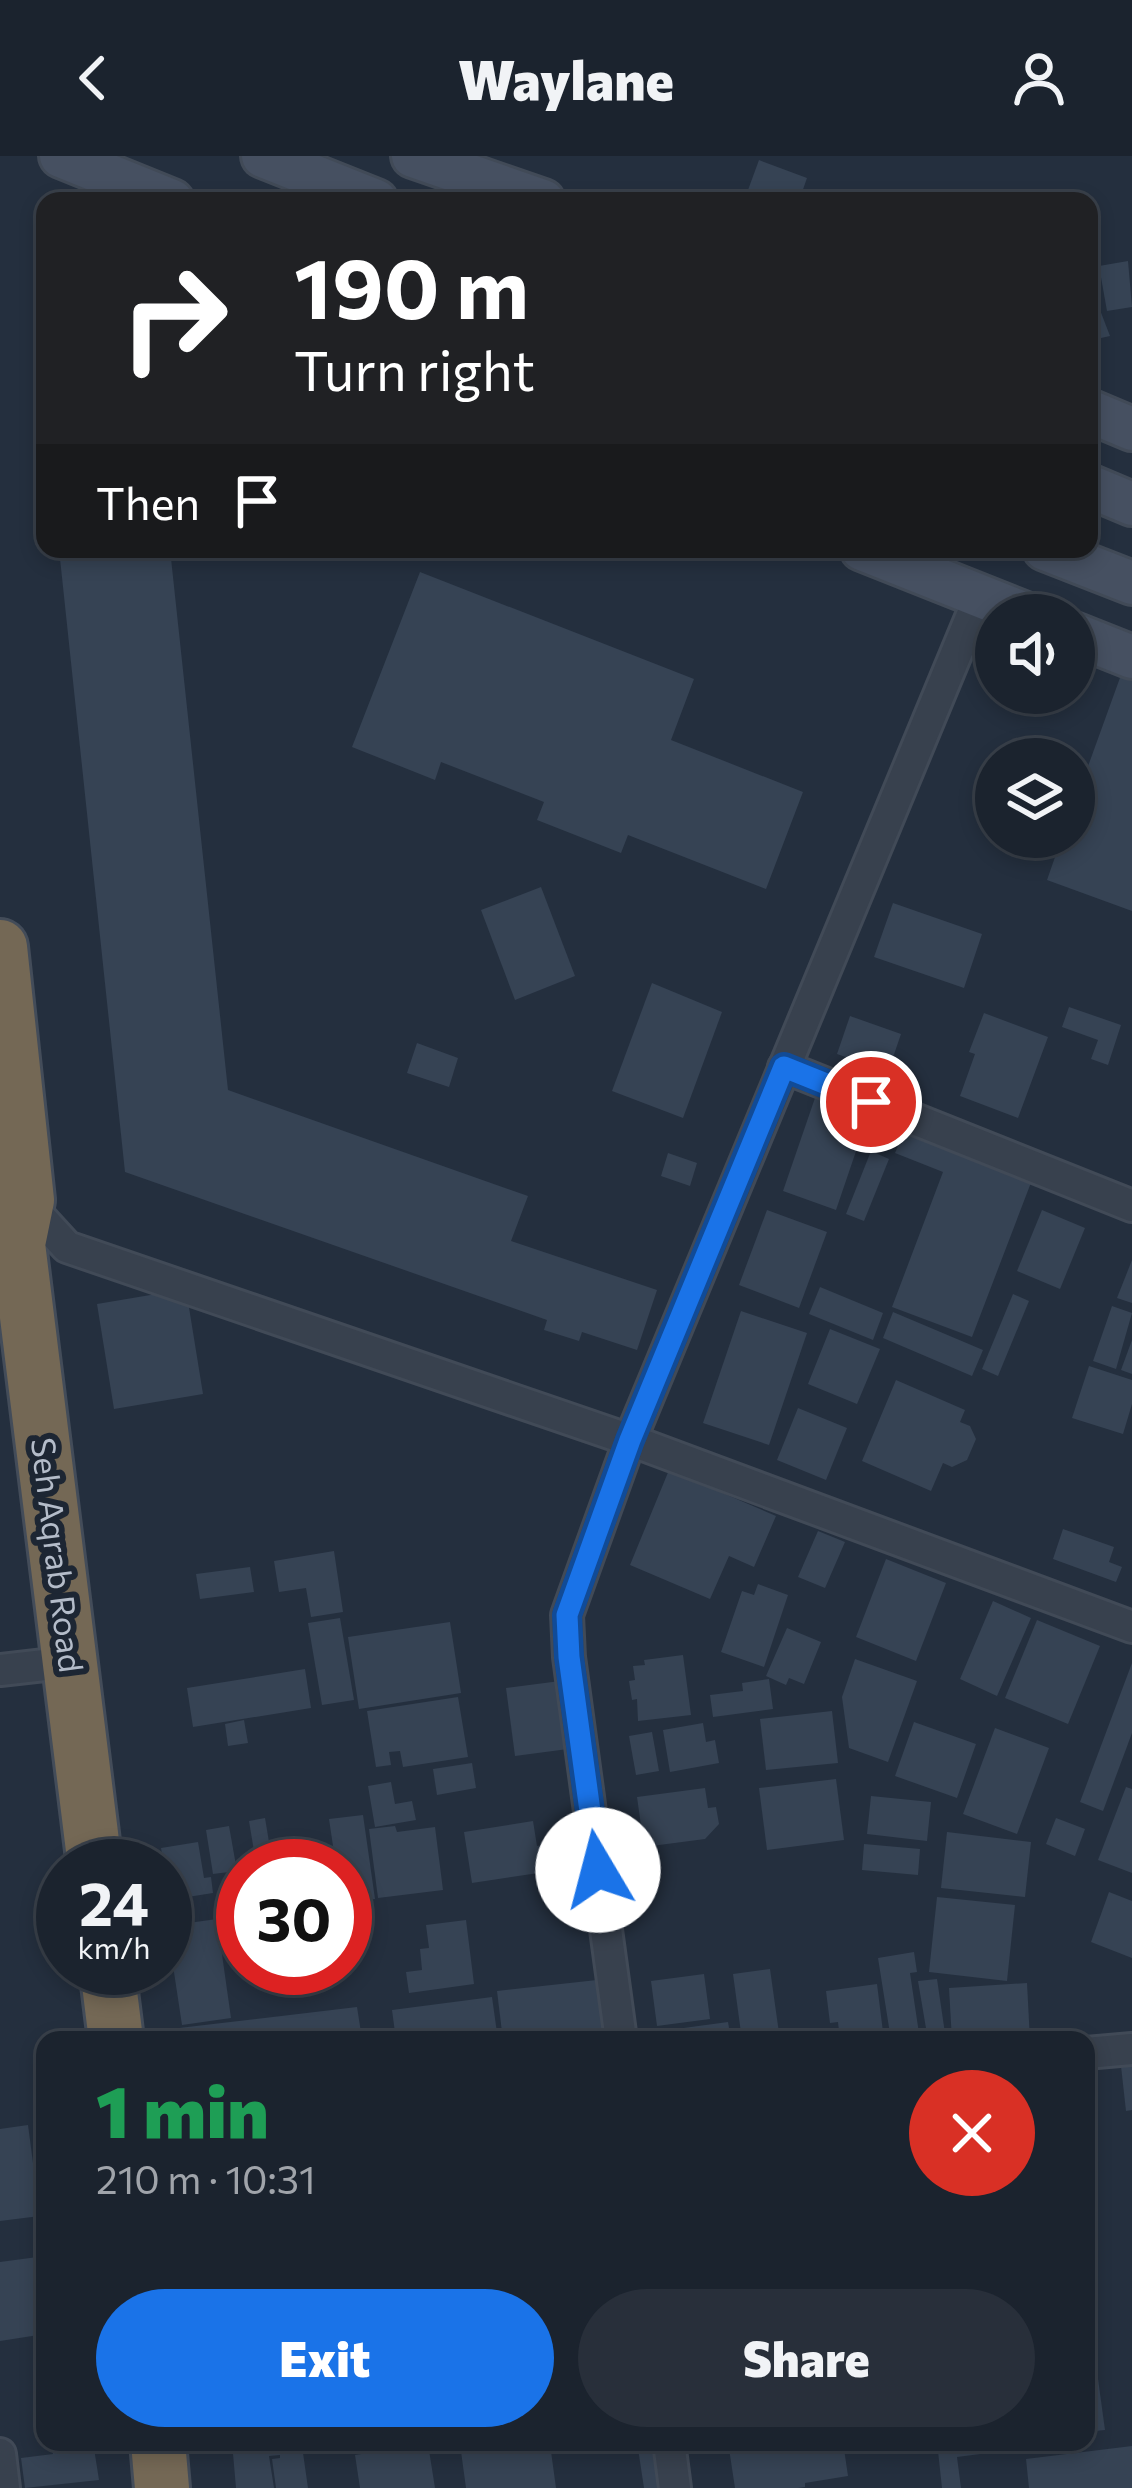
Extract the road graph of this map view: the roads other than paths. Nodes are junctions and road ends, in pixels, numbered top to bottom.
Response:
1 (61, 156) edge
2 (263, 156) edge
3 (413, 156) edge
4 (150, 192) edge
5 (353, 192) edge
6 (517, 192) edge
7 (1098, 415) edge
8 (1132, 429) edge
9 (1098, 491) edge
10 (1132, 504) edge
11 (885, 558) edge
12 (1068, 558) edge
13 (1132, 584) edge
14 (975, 594) edge
15 (975, 608) edge
16 (1095, 642) edge
17 (1132, 657) edge
18 (0, 947) edge
19 (784, 1067) junction
20 (1132, 1206) edge
21 (11, 1230) edge
22 (630, 1440) junction
23 (1132, 1627) edge
24 (71, 1662) junction
25 (0, 1670) edge
26 (92, 1839) edge
27 (110, 1995) edge
28 (115, 2031) edge
29 (620, 2031) edge
30 (1132, 2048) edge
31 (1095, 2052) edge
32 (159, 2451) edge
33 (670, 2451) edge
34 (0, 2454) edge
35 (4, 2488) edge
36 (163, 2488) edge
37 (675, 2488) edge

1 - 4 street
2 - 5 street
3 - 6 street
7 - 8 street
9 - 10 street
11 - 14 street
12 - 13 street
15 - 19 street
16 - 17 street
18 - 21 highway, Seh Aqrab Road
19 - 20 street
19 - 22 street
21 - 22 street
21 - 24 highway, Seh Aqrab Road
22 - 23 street
22 - 29 street
24 - 25 street
24 - 26 highway, Seh Aqrab Road
27 - 28 highway
30 - 31 street
32 - 36 highway
33 - 37 street
34 - 35 street

